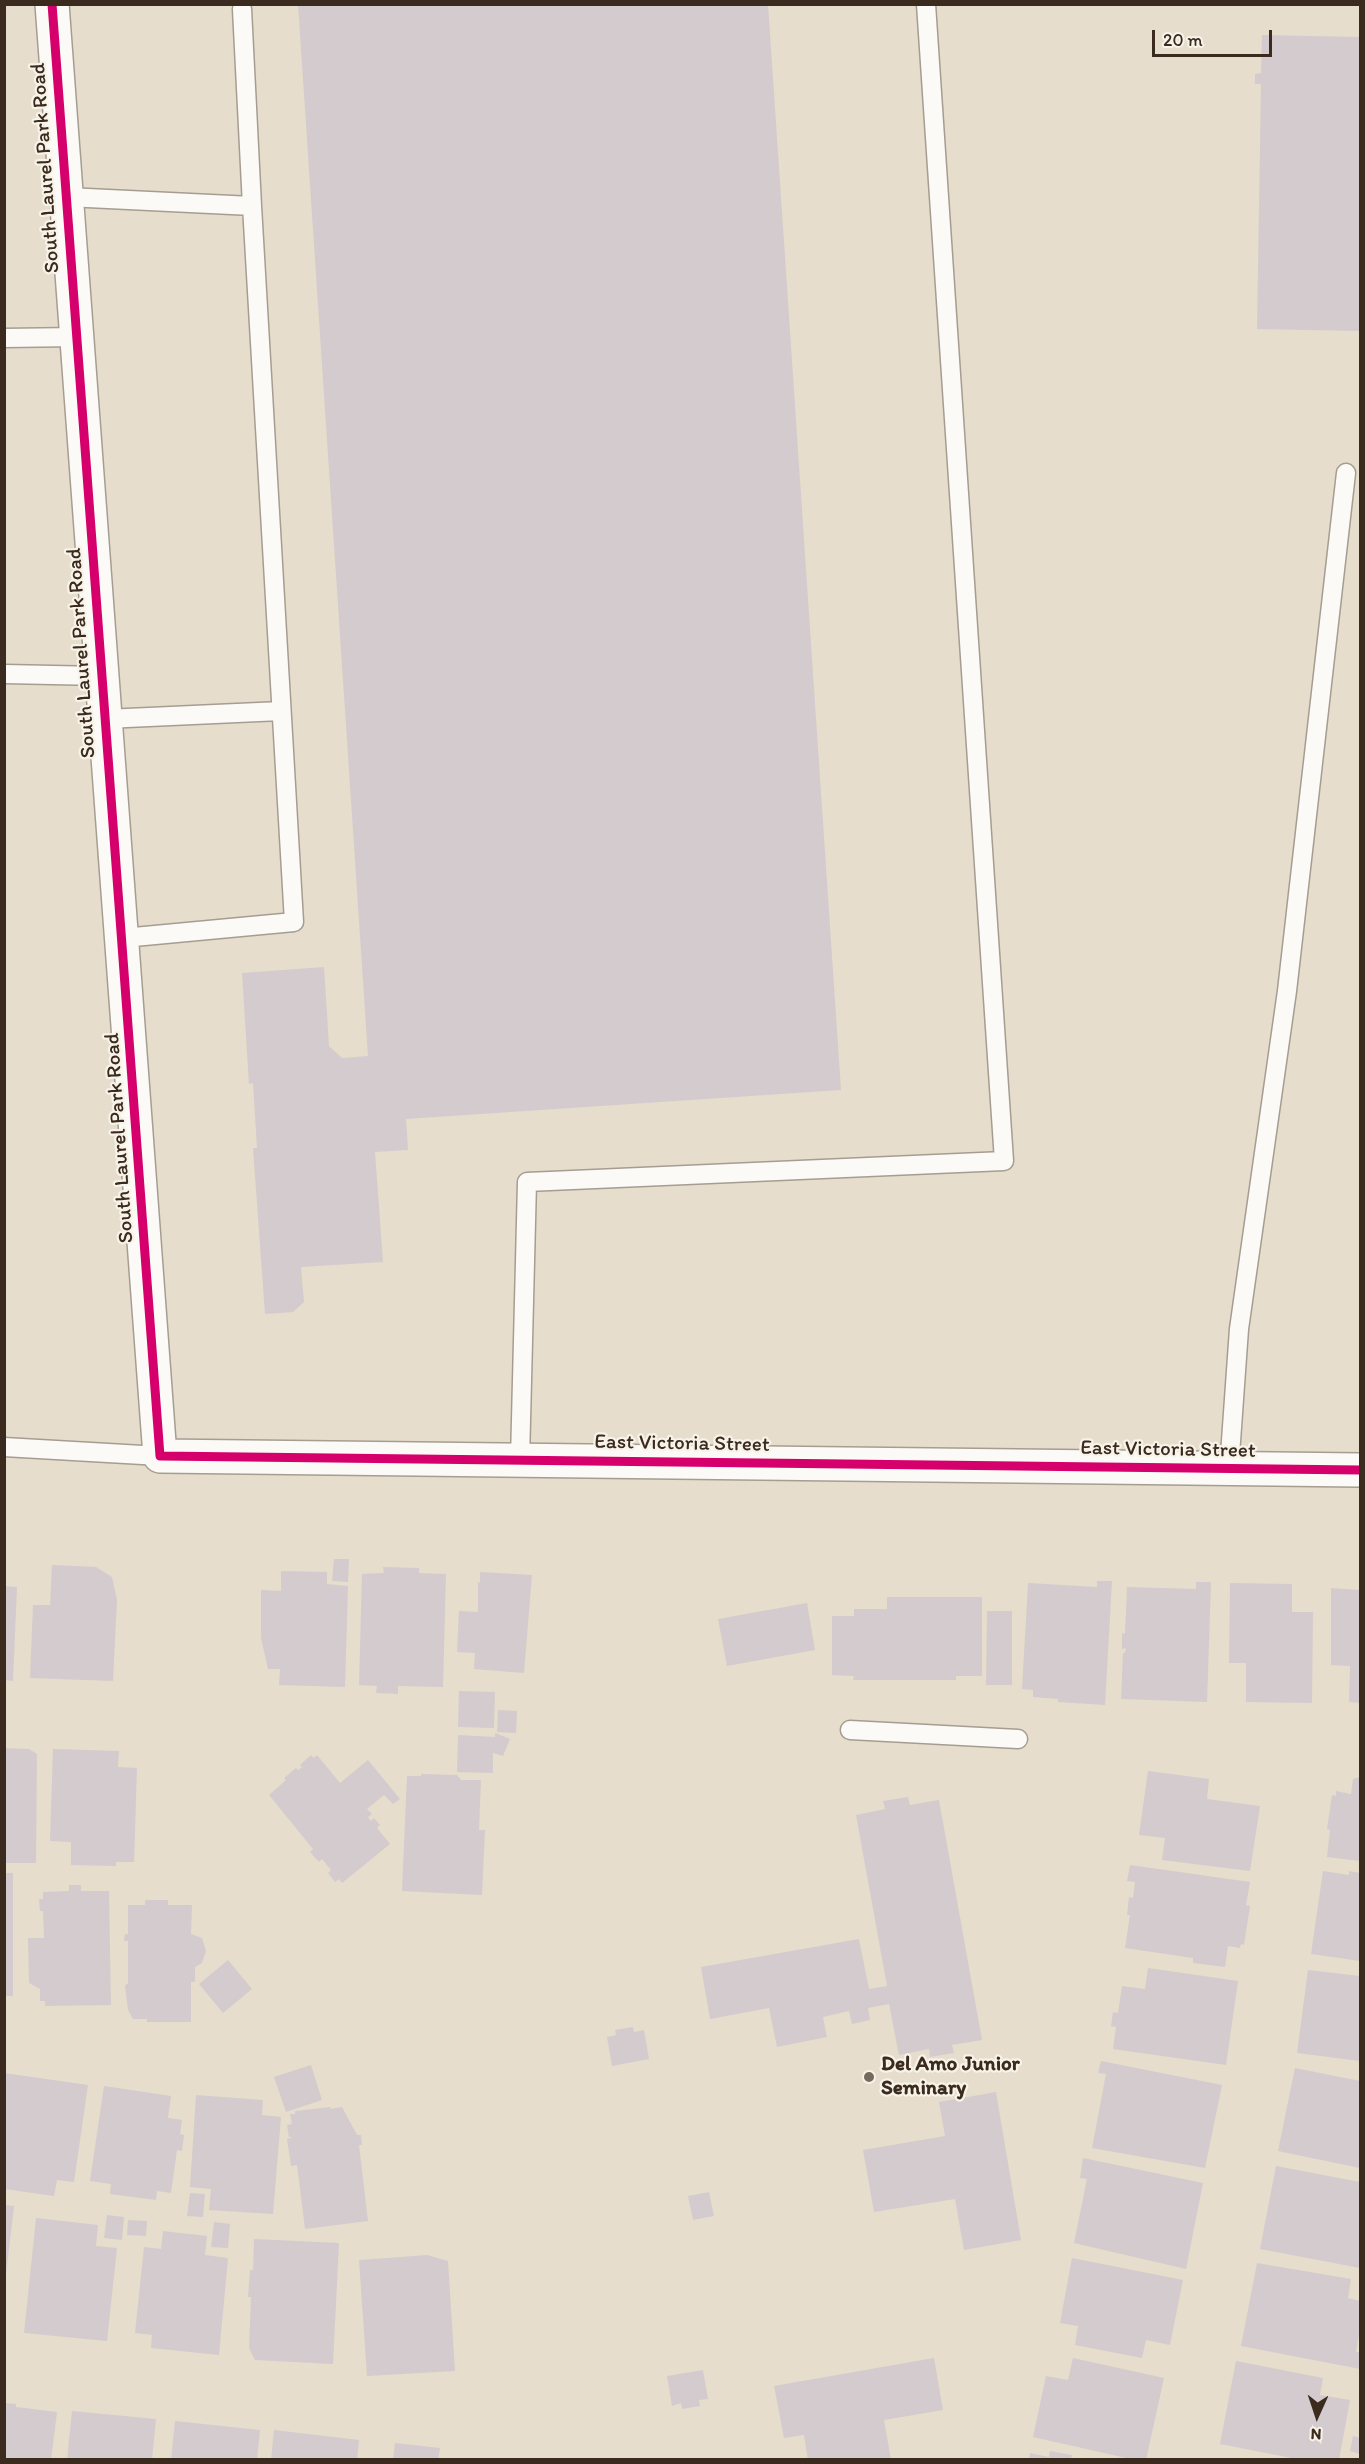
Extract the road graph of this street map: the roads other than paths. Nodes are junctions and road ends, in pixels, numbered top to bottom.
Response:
1 (52, 4) edge
2 (926, 4) edge
3 (242, 9) dead end
4 (67, 197) junction
5 (252, 206) junction
6 (76, 337) junction
7 (4, 338) edge
8 (1346, 473) dead end
9 (4, 674) edge
10 (101, 676) junction
11 (281, 711) junction
12 (105, 719) junction
13 (123, 938) junction
14 (4, 1447) edge
15 (160, 1456) junction
16 (520, 1460) junction
17 (1229, 1469) junction
18 (1360, 1470) edge
19 (850, 1730) dead end
20 (1018, 1739) dead end

1 - 4 street, South Laurel Park Road
2 - 16 lane
3 - 5 lane
4 - 5 lane
4 - 6 street, South Laurel Park Road
5 - 11 lane
6 - 7 lane
6 - 10 street, South Laurel Park Road
8 - 17 lane
9 - 10 lane
10 - 12 street, South Laurel Park Road
11 - 12 lane
11 - 13 lane
12 - 13 street, South Laurel Park Road
13 - 15 street, South Laurel Park Road
14 - 15 lane
15 - 16 street, East Victoria Street
16 - 17 street, East Victoria Street
17 - 18 street, East Victoria Street
19 - 20 lane

